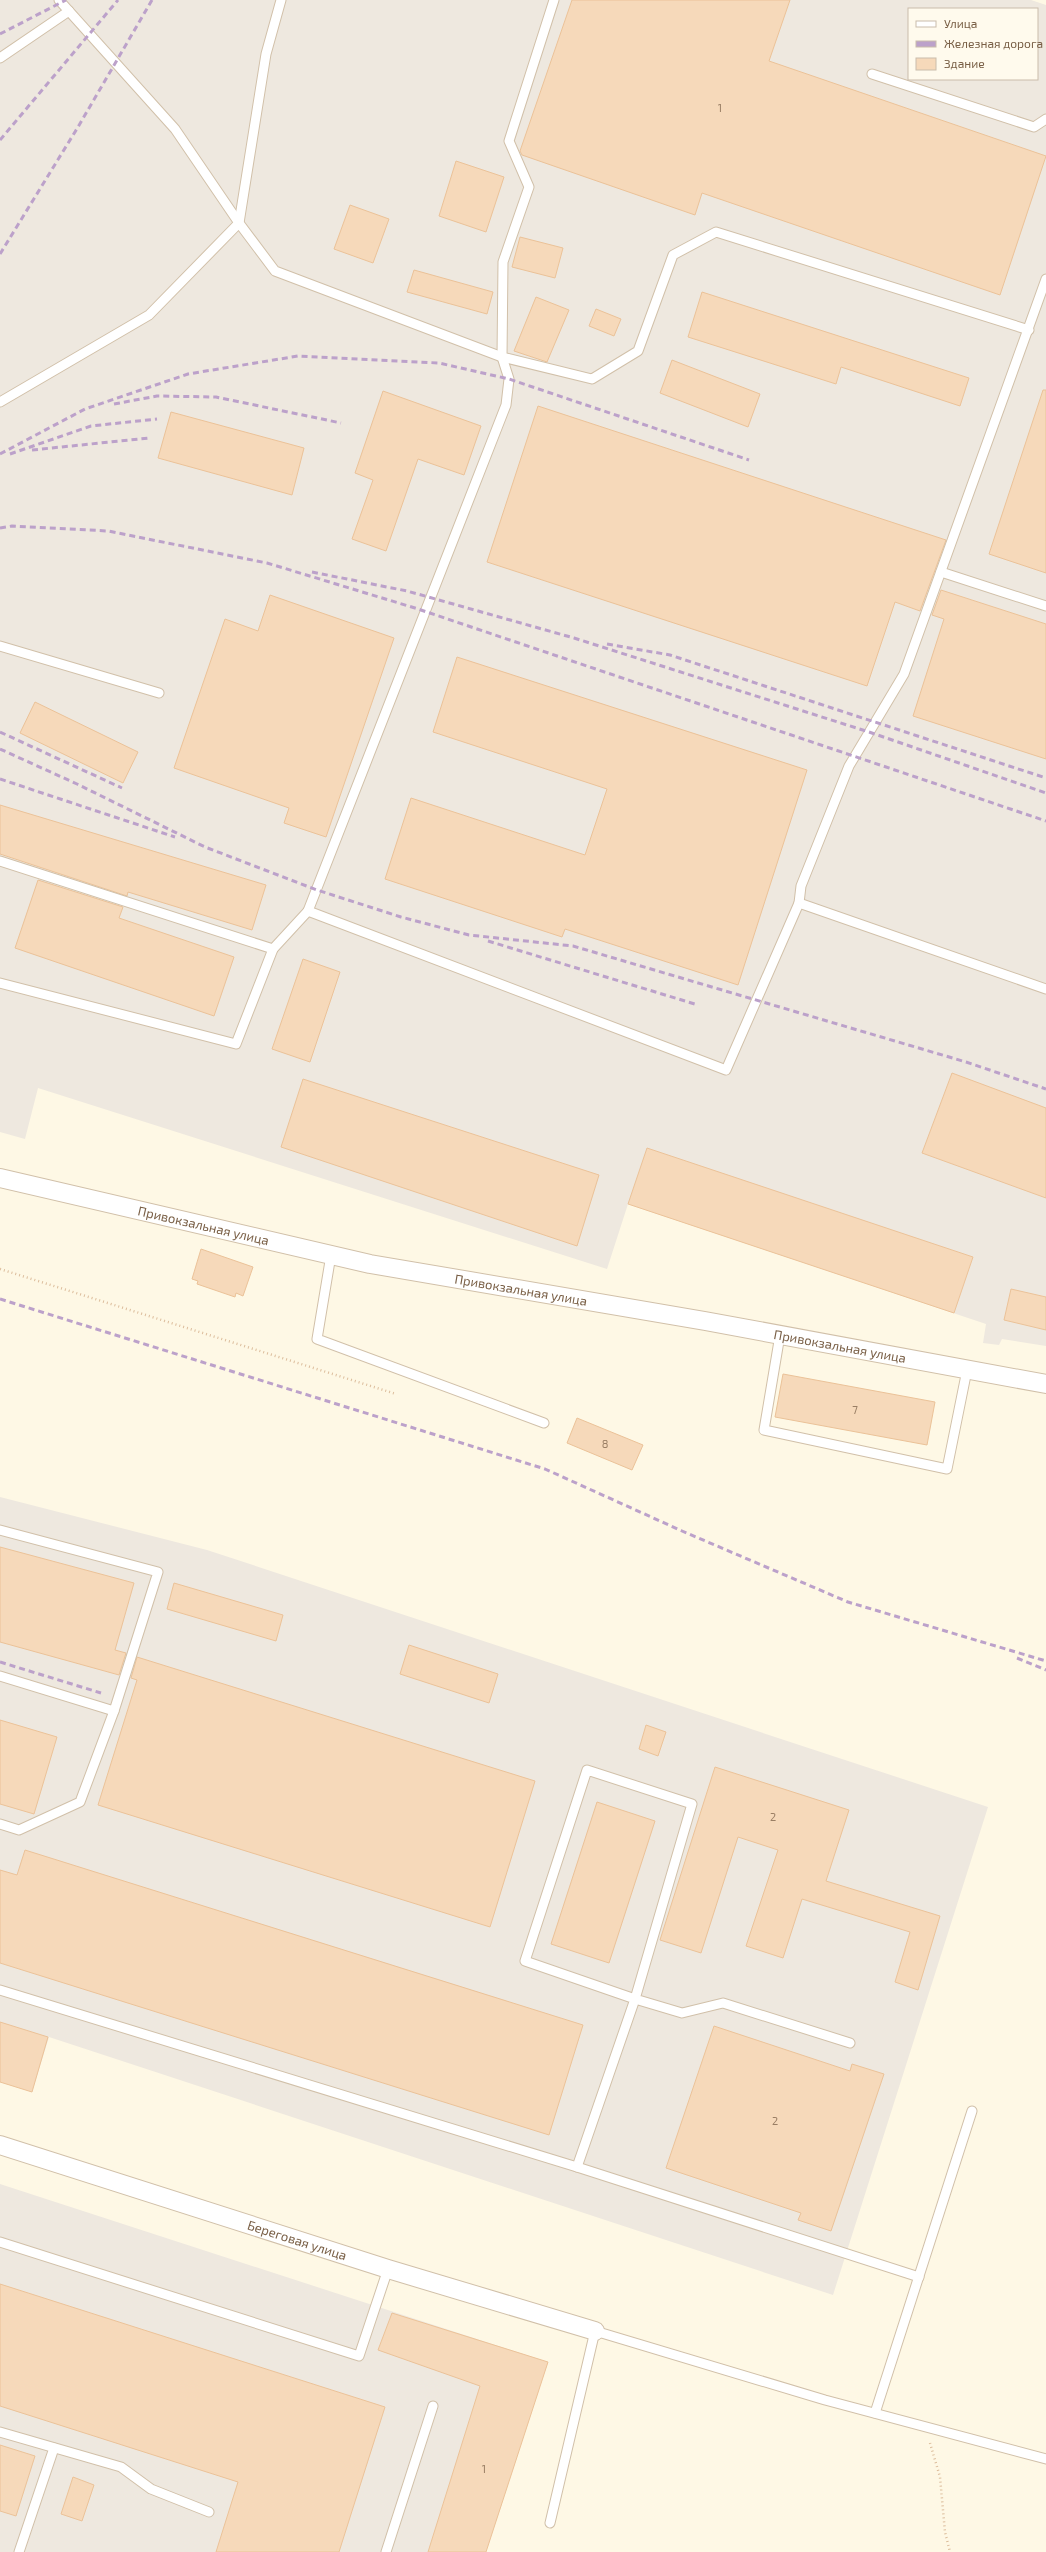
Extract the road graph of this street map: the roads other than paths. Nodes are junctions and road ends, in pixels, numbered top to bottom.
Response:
1 (59, 0) edge
2 (281, 0) edge
3 (554, 0) edge
4 (69, 11) junction
5 (0, 58) edge
6 (872, 74) dead end
7 (1046, 119) edge
8 (239, 223) junction
9 (1046, 279) edge
10 (1029, 330) junction
11 (502, 357) junction
12 (0, 402) edge
13 (941, 572) junction
14 (1046, 606) edge
15 (0, 646) edge
16 (159, 693) dead end
17 (0, 861) edge
18 (799, 903) junction
19 (308, 911) junction
20 (273, 949) junction
21 (0, 983) edge
22 (1046, 989) edge
23 (0, 1178) edge
24 (331, 1255) junction
25 (780, 1335) junction
26 (967, 1370) junction
27 (1046, 1384) edge
28 (544, 1423) dead end
29 (0, 1530) edge
30 (0, 1676) edge
31 (114, 1710) junction
32 (0, 1824) edge
33 (0, 1990) edge
34 (635, 2000) junction
35 (850, 2043) dead end
36 (972, 2111) dead end
37 (0, 2145) edge
38 (577, 2167) junction
39 (0, 2242) edge
40 (388, 2269) junction
41 (920, 2277) junction
42 (595, 2331) junction
43 (433, 2406) dead end
44 (875, 2413) junction
45 (0, 2432) edge
46 (54, 2448) junction
47 (1046, 2459) edge
48 (209, 2512) dead end
49 (550, 2523) dead end
50 (19, 2552) edge
51 (386, 2552) edge

1 - 4 lane
2 - 8 lane
3 - 11 lane
4 - 5 lane
4 - 8 lane
6 - 7 lane
8 - 11 lane
8 - 12 lane
9 - 10 lane
10 - 11 lane
10 - 13 lane
11 - 19 lane
13 - 14 lane
13 - 18 lane
15 - 16 lane
17 - 20 lane
18 - 19 lane
18 - 22 lane
19 - 20 lane
20 - 21 lane
23 - 24 street, Привокзальная улица
24 - 25 street, Привокзальная улица
24 - 28 lane
25 - 26 street, Привокзальная улица
25 - 26 lane
26 - 27 street, Привокзальная улица
29 - 31 lane
30 - 31 lane
31 - 32 lane
33 - 38 lane
34 - 34 lane
34 - 35 lane
34 - 38 lane
36 - 41 lane
37 - 40 street, Береговая улица
38 - 41 lane
39 - 40 lane
40 - 42 street, Береговая улица
41 - 44 lane
42 - 44 lane
42 - 49 lane
43 - 51 lane
44 - 47 lane
45 - 46 lane
46 - 48 lane
46 - 50 lane

